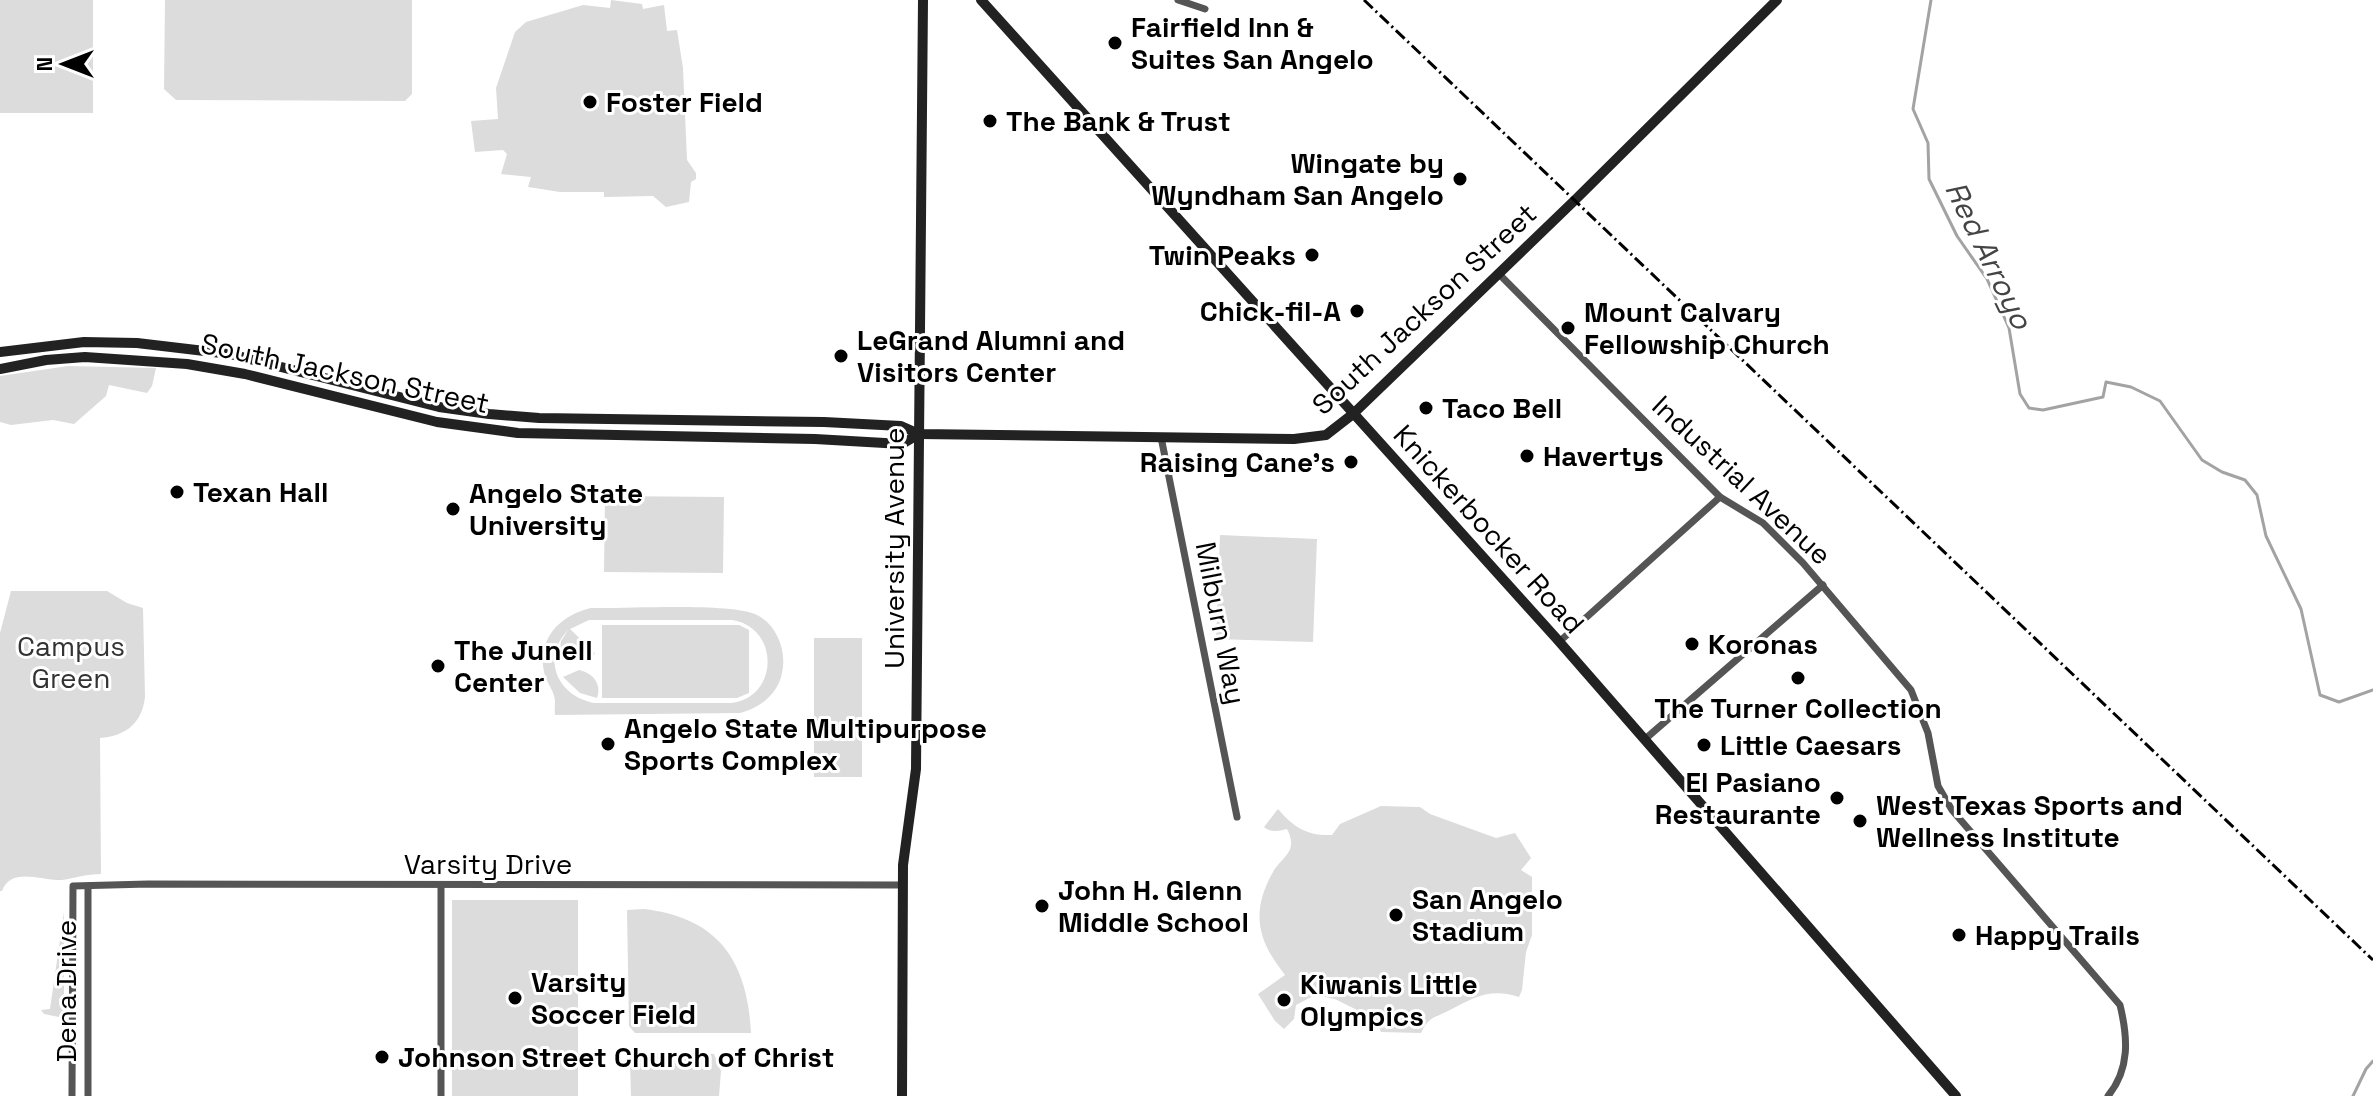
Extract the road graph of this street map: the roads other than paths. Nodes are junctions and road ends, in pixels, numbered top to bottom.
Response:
1 (923, 0) edge
2 (981, 0) edge
3 (1178, 0) edge
4 (1777, 0) edge
5 (1205, 9) dead end
6 (1499, 274) junction
7 (0, 352) edge
8 (0, 369) edge
9 (1353, 414) junction
10 (919, 434) junction
11 (1161, 437) junction
12 (1720, 497) junction
13 (1823, 585) junction
14 (1559, 642) junction
15 (1644, 740) junction
16 (1237, 817) dead end
17 (903, 885) junction
18 (73, 886) joint
19 (88, 886) junction
20 (441, 886) junction
21 (72, 1096) edge
22 (88, 1096) edge
23 (441, 1096) edge
24 (902, 1096) edge
25 (1956, 1096) edge
26 (2108, 1096) edge

1 - 10 street, University Avenue
2 - 9 street, Knickerbocker Road
3 - 5 street
4 - 6 street, South Jackson Street
6 - 9 street, South Jackson Street
6 - 12 street, Industrial Avenue
7 - 10 street, South Jackson Street
8 - 10 street, South Jackson Street
9 - 11 street, South Jackson Street
9 - 14 street, Knickerbocker Road
10 - 11 street, South Jackson Street
10 - 17 street, University Avenue
11 - 16 street, Milburn Way
12 - 13 street, Industrial Avenue
12 - 14 street
13 - 15 street
13 - 26 street, Industrial Avenue
14 - 15 street, Knickerbocker Road
15 - 25 street, Knickerbocker Road
17 - 20 street, Varsity Drive
17 - 24 street, University Avenue
18 - 19 street, Varsity Drive
18 - 21 street, Dena Drive
19 - 20 street, Varsity Drive
19 - 22 street, Dena Drive
20 - 23 street

